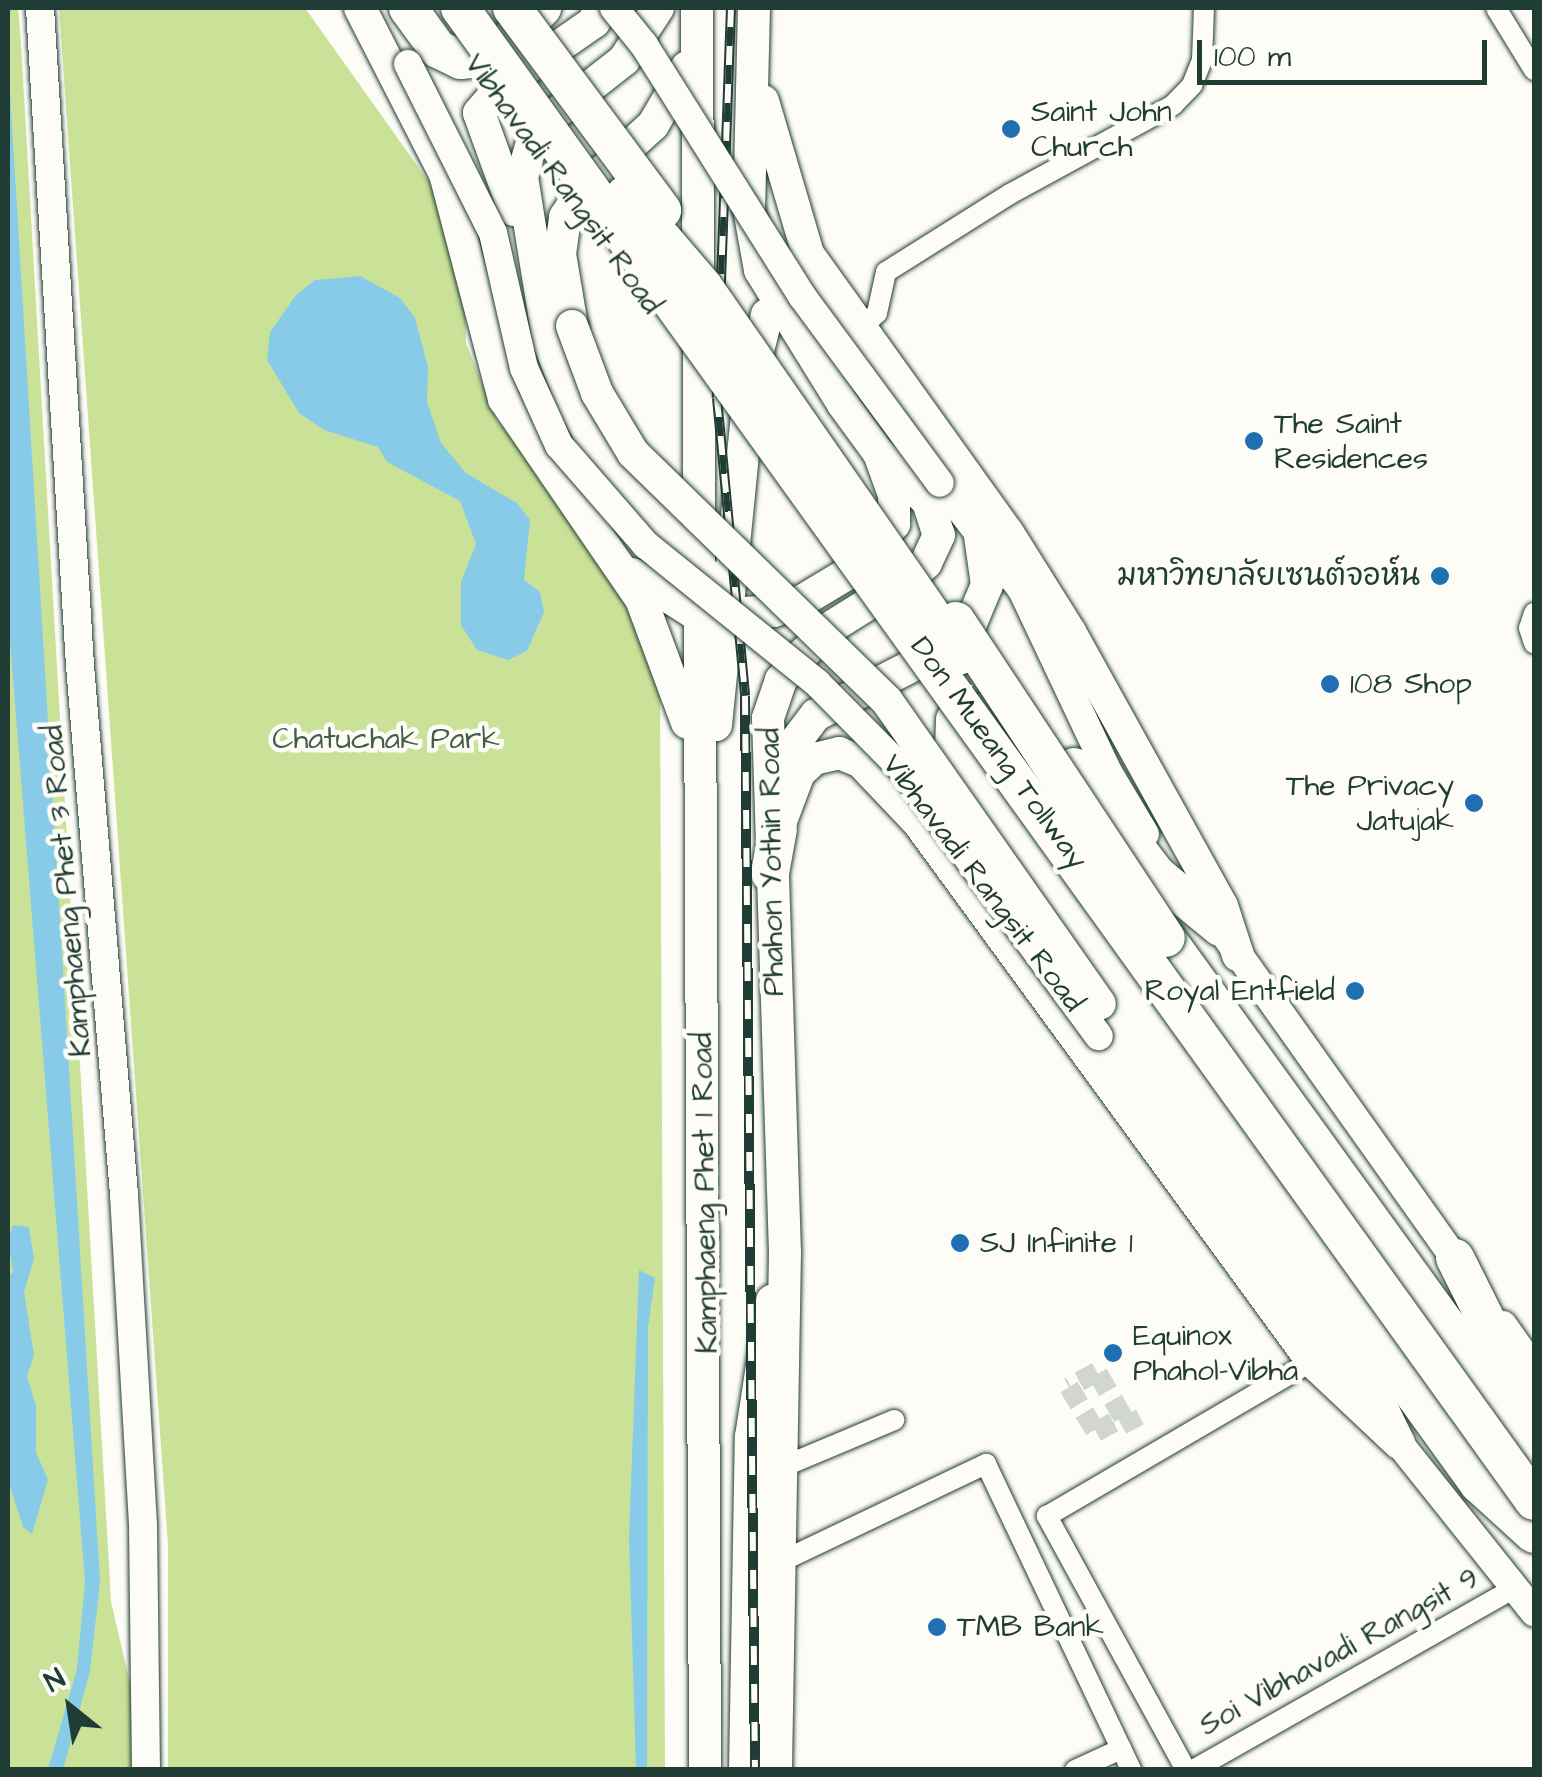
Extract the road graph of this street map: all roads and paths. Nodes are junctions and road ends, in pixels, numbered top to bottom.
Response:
1 (40, 8) edge
2 (360, 8) edge
3 (370, 8) edge
4 (408, 8) edge
5 (435, 8) edge
6 (460, 8) edge
7 (488, 8) edge
8 (512, 8) edge
9 (532, 8) edge
10 (542, 8) edge
11 (599, 8) edge
12 (614, 8) edge
13 (658, 8) edge
14 (697, 8) edge
15 (754, 8) edge
16 (1204, 8) edge
17 (1496, 8) edge
18 (697, 43) junction
19 (423, 56) junction
20 (753, 63) junction
21 (1534, 70) edge
22 (503, 86) junction
23 (509, 165) junction
24 (808, 254) junction
25 (703, 286) junction
26 (808, 293) junction
27 (776, 304) junction
28 (855, 320) junction
29 (802, 342) junction
30 (843, 404) junction
31 (534, 451) junction
32 (878, 452) junction
33 (748, 462) junction
34 (980, 536) junction
35 (618, 561) junction
36 (699, 569) junction
37 (847, 574) junction
38 (727, 612) junction
39 (1534, 614) edge
40 (1534, 642) edge
41 (781, 680) junction
42 (955, 720) junction
43 (699, 776) junction
44 (918, 822) junction
45 (778, 829) junction
46 (770, 873) junction
47 (1229, 941) junction
48 (785, 1252) junction
49 (1455, 1258) junction
50 (1312, 1361) junction
51 (1534, 1369) edge
52 (1534, 1418) edge
53 (894, 1420) dead end
54 (1399, 1443) junction
55 (1534, 1446) edge
56 (1534, 1465) edge
57 (780, 1468) junction
58 (1534, 1501) edge
59 (1534, 1531) edge
60 (776, 1564) junction
61 (1516, 1588) junction
62 (1534, 1612) edge
63 (1126, 1759) edge
64 (146, 1770) edge
65 (705, 1770) edge
66 (746, 1770) edge
67 (776, 1770) edge
68 (1075, 1770) edge
69 (1105, 1770) edge
70 (1189, 1770) edge

1 - 64 main road, Kamphaeng Phet 3 Road
2 - 31 main road
3 - 19 main road, Vibhavadi Rangsit Road
4 - 19 highway
5 - 59 highway, Vibhavadi Rangsit Road
6 - 58 highway, Don Mueang Tollway, bridge
7 - 25 highway, Don Mueang Tollway, bridge
8 - 55 highway, Vibhavadi Rangsit Road, bridge
9 - 25 highway, bridge
10 - 19 highway
11 - 22 main road
12 - 34 main road, bridge
13 - 23 main road
14 - 18 main road
15 - 20 main road, Phahon Yothin Road
16 - 28 street
17 - 21 street
18 - 36 main road
18 - 54 main road, bridge
19 - 22 main road
19 - 54 main road, Vibhavadi Rangsit Road, bridge
20 - 24 main road
20 - 27 main road, Phahon Yothin Road
22 - 23 main road
23 - 31 main road
23 - 36 main road
24 - 26 main road
24 - 28 main road
25 - 56 highway, Don Mueang Tollway, bridge
26 - 27 main road
26 - 28 main road
26 - 29 main road
27 - 29 main road, Phahon Yothin Road
27 - 33 main road
28 - 47 main road
29 - 30 main road, Phahon Yothin Road
30 - 32 main road, Phahon Yothin Road
30 - 33 main road
31 - 35 main road
32 - 37 main road
32 - 41 main road, Phahon Yothin Road
33 - 38 main road, Kamphaeng Phet 1 Road
34 - 45 main road
34 - 47 main road
35 - 38 main road
35 - 43 main road
36 - 38 main road
37 - 38 main road
37 - 41 main road
38 - 43 main road, Kamphaeng Phet 1 Road
39 - 40 street
41 - 46 main road, Phahon Yothin Road
42 - 44 main road
42 - 47 highway
42 - 59 highway
43 - 65 main road, Kamphaeng Phet 1 Road
44 - 45 main road
44 - 50 main road
45 - 46 highway
46 - 48 main road, Phahon Yothin Road
47 - 49 main road
48 - 57 main road, Phahon Yothin Road
48 - 66 main road, Phahon Yothin Road
49 - 51 main road
49 - 52 highway
50 - 54 main road
50 - 70 street
53 - 57 street
54 - 61 main road, Vibhavadi Rangsit Road
57 - 60 main road, Phahon Yothin Road
60 - 63 street
60 - 67 main road, Phahon Yothin Road
61 - 62 main road, Vibhavadi Rangsit Road
61 - 70 street, Soi Vibhavadi Rangsit 9
63 - 68 street
63 - 69 street

